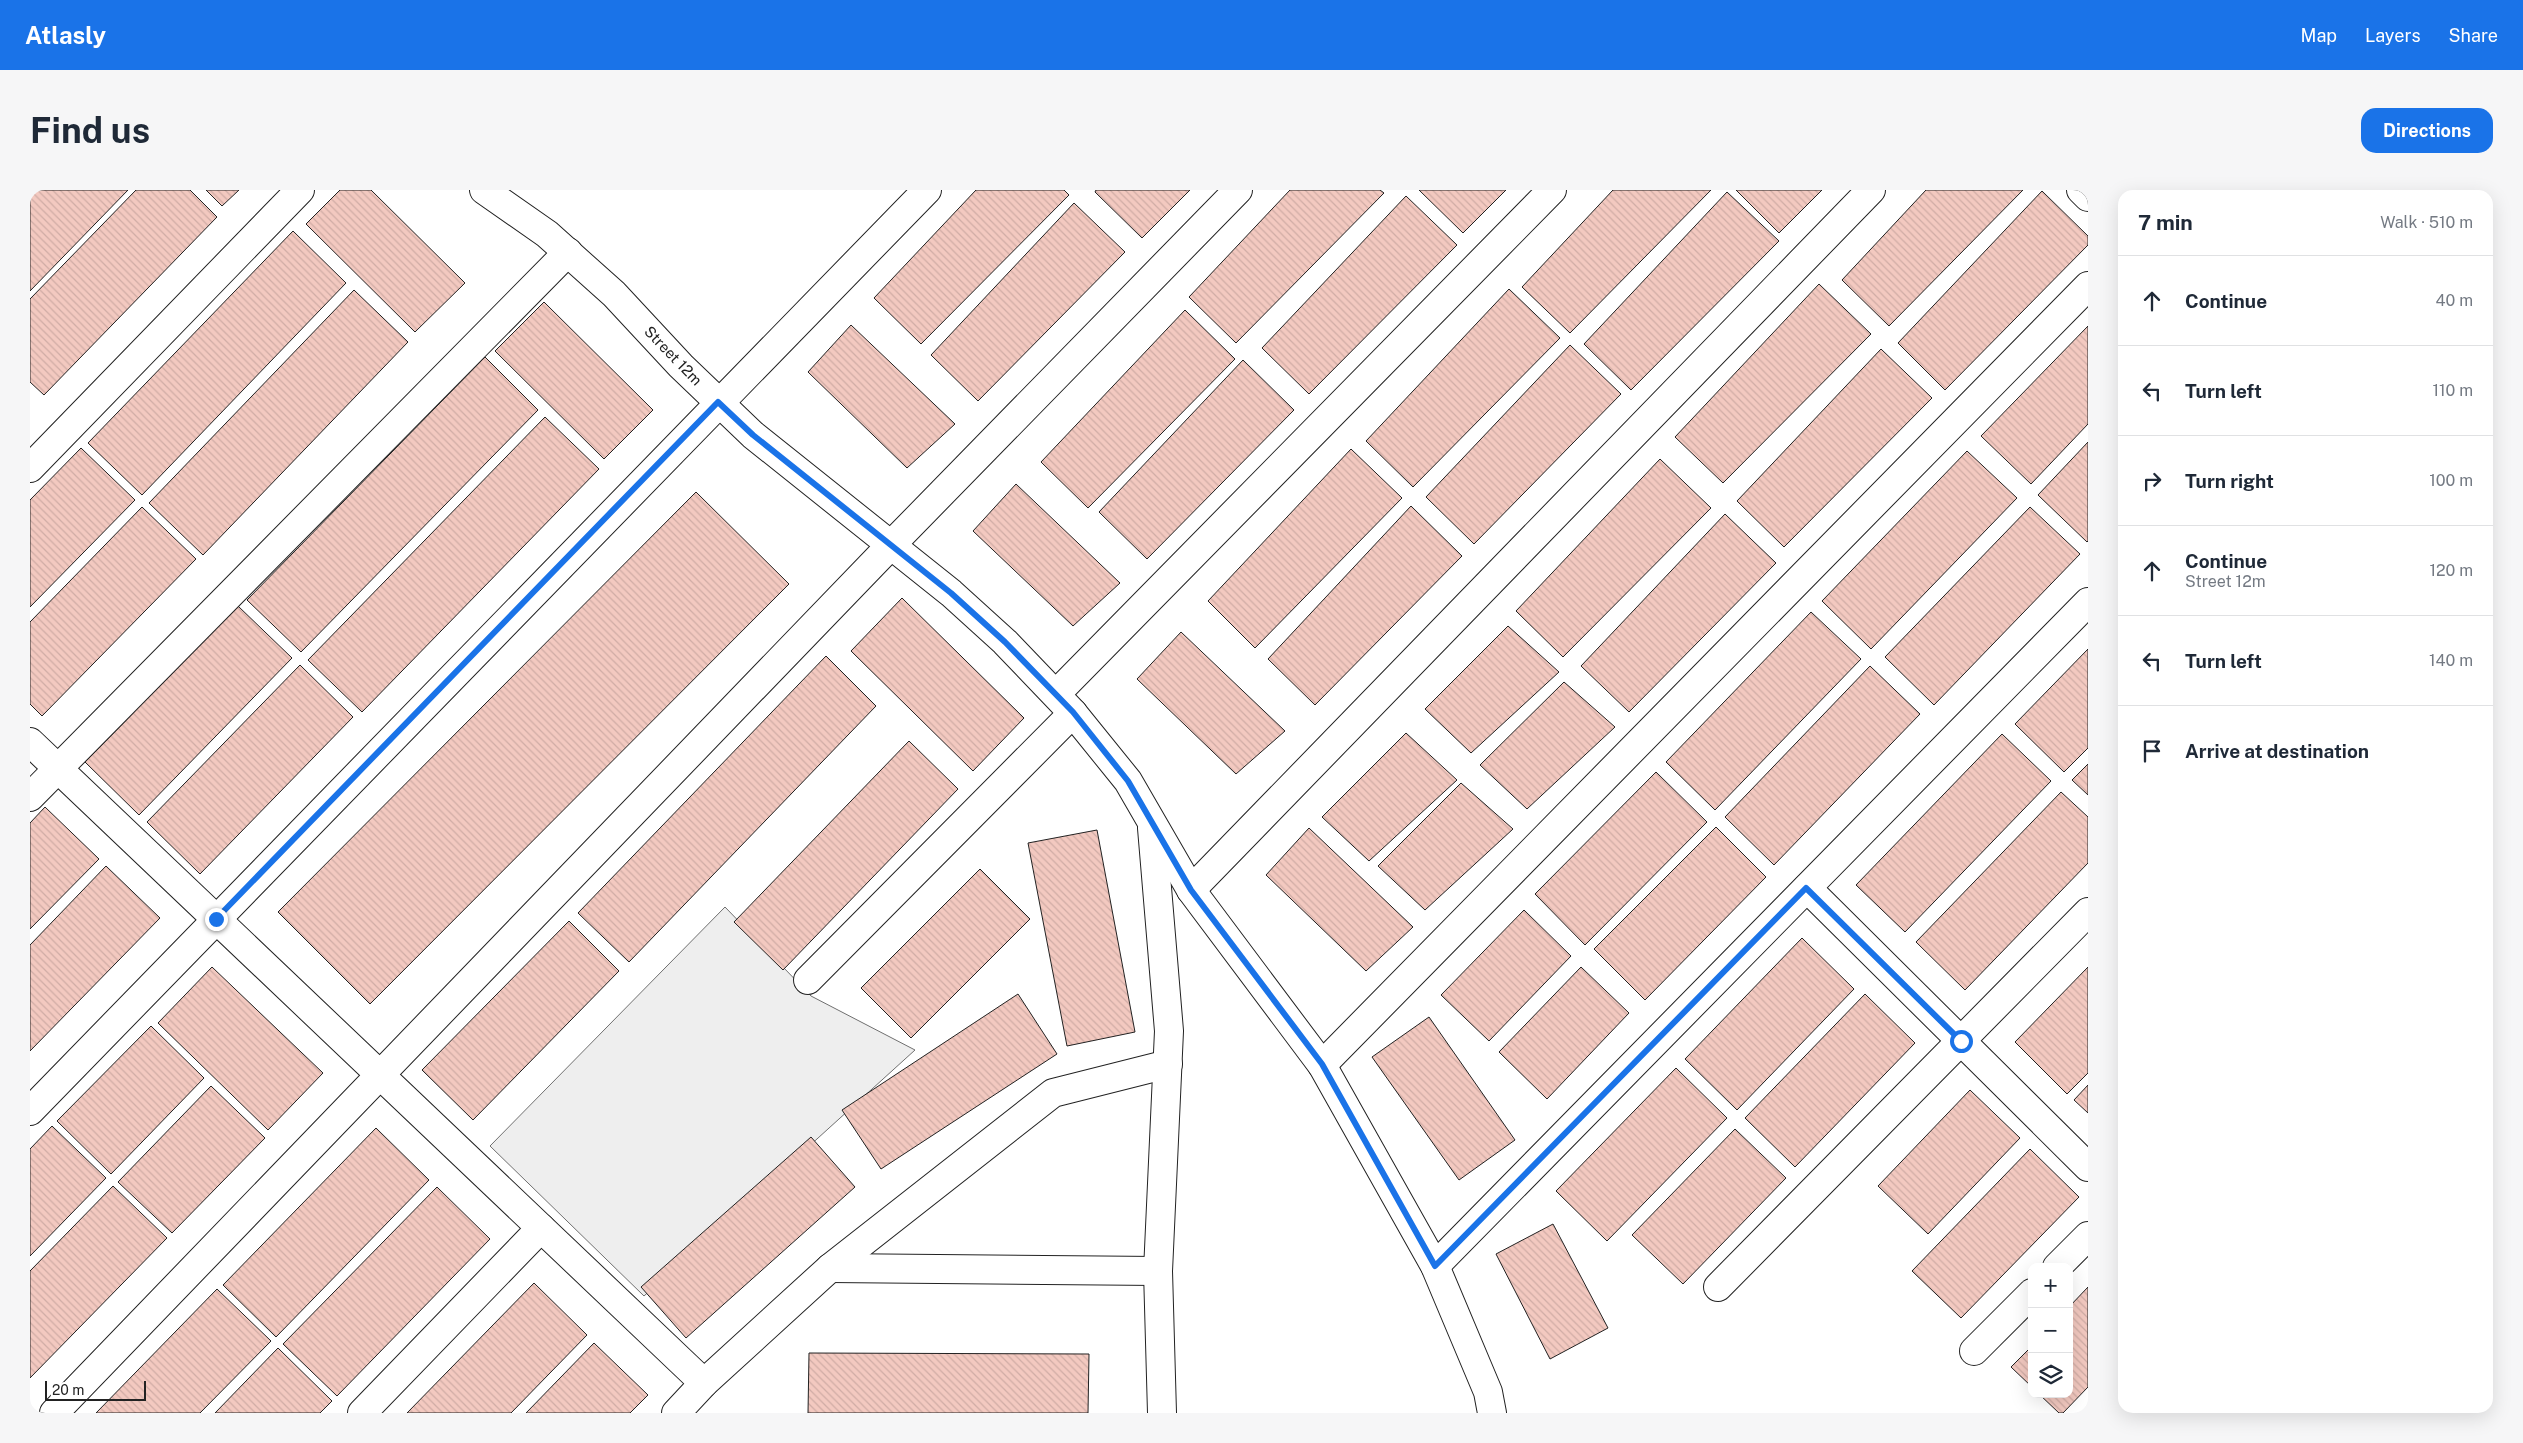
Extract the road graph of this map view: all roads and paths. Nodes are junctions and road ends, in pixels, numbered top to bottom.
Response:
1 (300, 190) edge
2 (484, 190) edge
3 (927, 190) edge
4 (1238, 190) edge
5 (1552, 190) edge
6 (1871, 190) edge
7 (2081, 190) edge
8 (2088, 197) edge
9 (568, 252) junction
10 (2088, 286) edge
11 (718, 402) junction
12 (30, 468) edge
13 (891, 545) junction
14 (2088, 602) edge
15 (1065, 703) junction
16 (30, 742) edge
17 (58, 769) junction
18 (30, 797) edge
19 (1152, 822) junction
20 (1806, 888) junction
21 (1191, 890) junction
22 (2088, 912) edge
23 (216, 919) junction
24 (808, 980) dead end
25 (1961, 1041) junction
26 (1168, 1064) junction
27 (1322, 1064) junction
28 (380, 1075) junction
29 (30, 1111) edge
30 (2088, 1167) edge
31 (541, 1228) junction
32 (2088, 1236) edge
33 (2061, 1263) edge
34 (1435, 1266) junction
35 (830, 1268) junction
36 (1158, 1270) junction
37 (1718, 1287) dead end
38 (2028, 1297) edge
39 (1974, 1351) dead end
40 (704, 1383) junction
41 (54, 1413) edge
42 (362, 1413) edge
43 (676, 1413) edge
44 (1162, 1413) edge
45 (1492, 1413) edge

1 - 12 street
2 - 9 street, Street 12m
3 - 11 street
4 - 13 street
5 - 15 street
6 - 21 street
7 - 8 street
9 - 11 street, Street 12m
9 - 17 street
10 - 27 street
11 - 13 street, Street 12m
11 - 23 street
13 - 15 street, Street 12m
13 - 28 street
14 - 20 street
15 - 19 street, Street 12m
15 - 24 street
16 - 17 street
17 - 18 street
17 - 23 street
19 - 21 street, Street 12m
19 - 26 street
20 - 25 street
20 - 34 street
21 - 27 street, Street 12m
22 - 25 street
23 - 28 street
23 - 29 street
25 - 30 street
25 - 37 street
26 - 35 street
26 - 36 street
27 - 34 street, Street 12m
28 - 31 street
28 - 41 street
31 - 40 street
31 - 42 street
32 - 33 street
34 - 45 street, Street 12m
35 - 36 street
35 - 40 street
36 - 44 street
38 - 39 street
40 - 43 street

